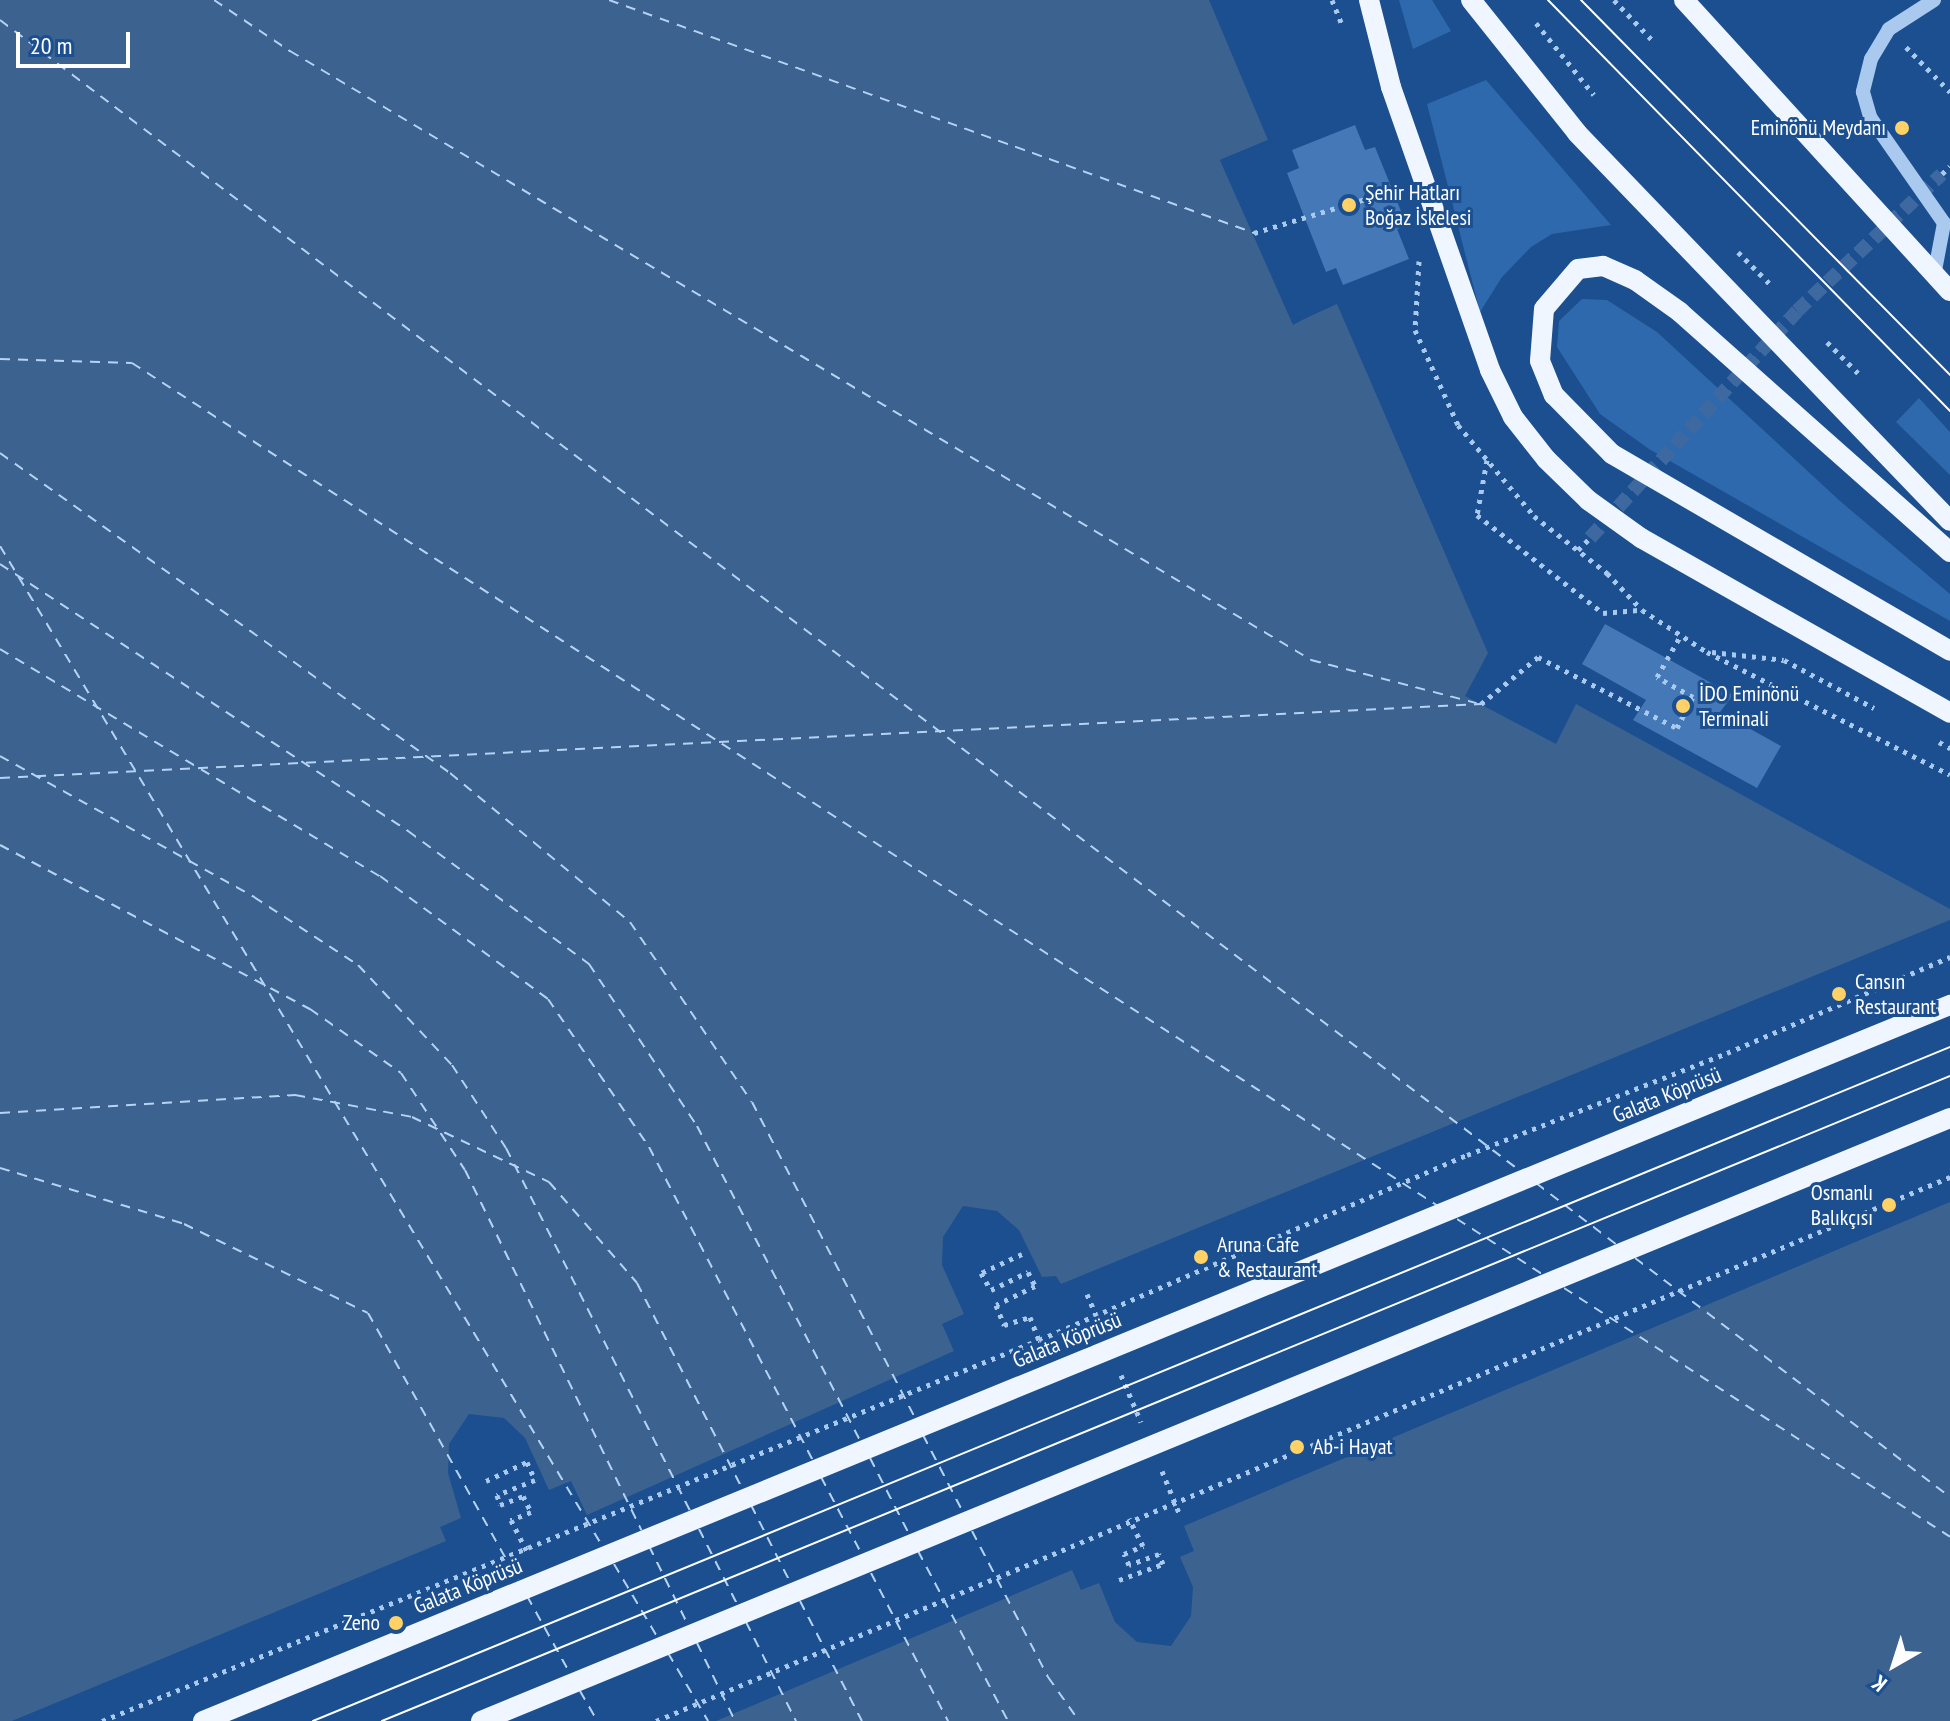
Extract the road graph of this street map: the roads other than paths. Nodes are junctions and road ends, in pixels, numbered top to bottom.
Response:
1 (1369, 0) edge
2 (1471, 0) edge
3 (1684, 0) edge
4 (1934, 0) edge
5 (1934, 276) junction
6 (1950, 291) edge
7 (1950, 521) edge
8 (1950, 552) edge
9 (1950, 651) edge
10 (1950, 713) edge
11 (1950, 1005) edge
12 (1950, 1118) edge
13 (203, 1721) edge
14 (481, 1721) edge

1 - 10 main road
2 - 7 main road
3 - 5 main road
4 - 5 street
5 - 6 main road
8 - 9 main road
11 - 13 main road, Galata Köprüsü
12 - 14 main road

